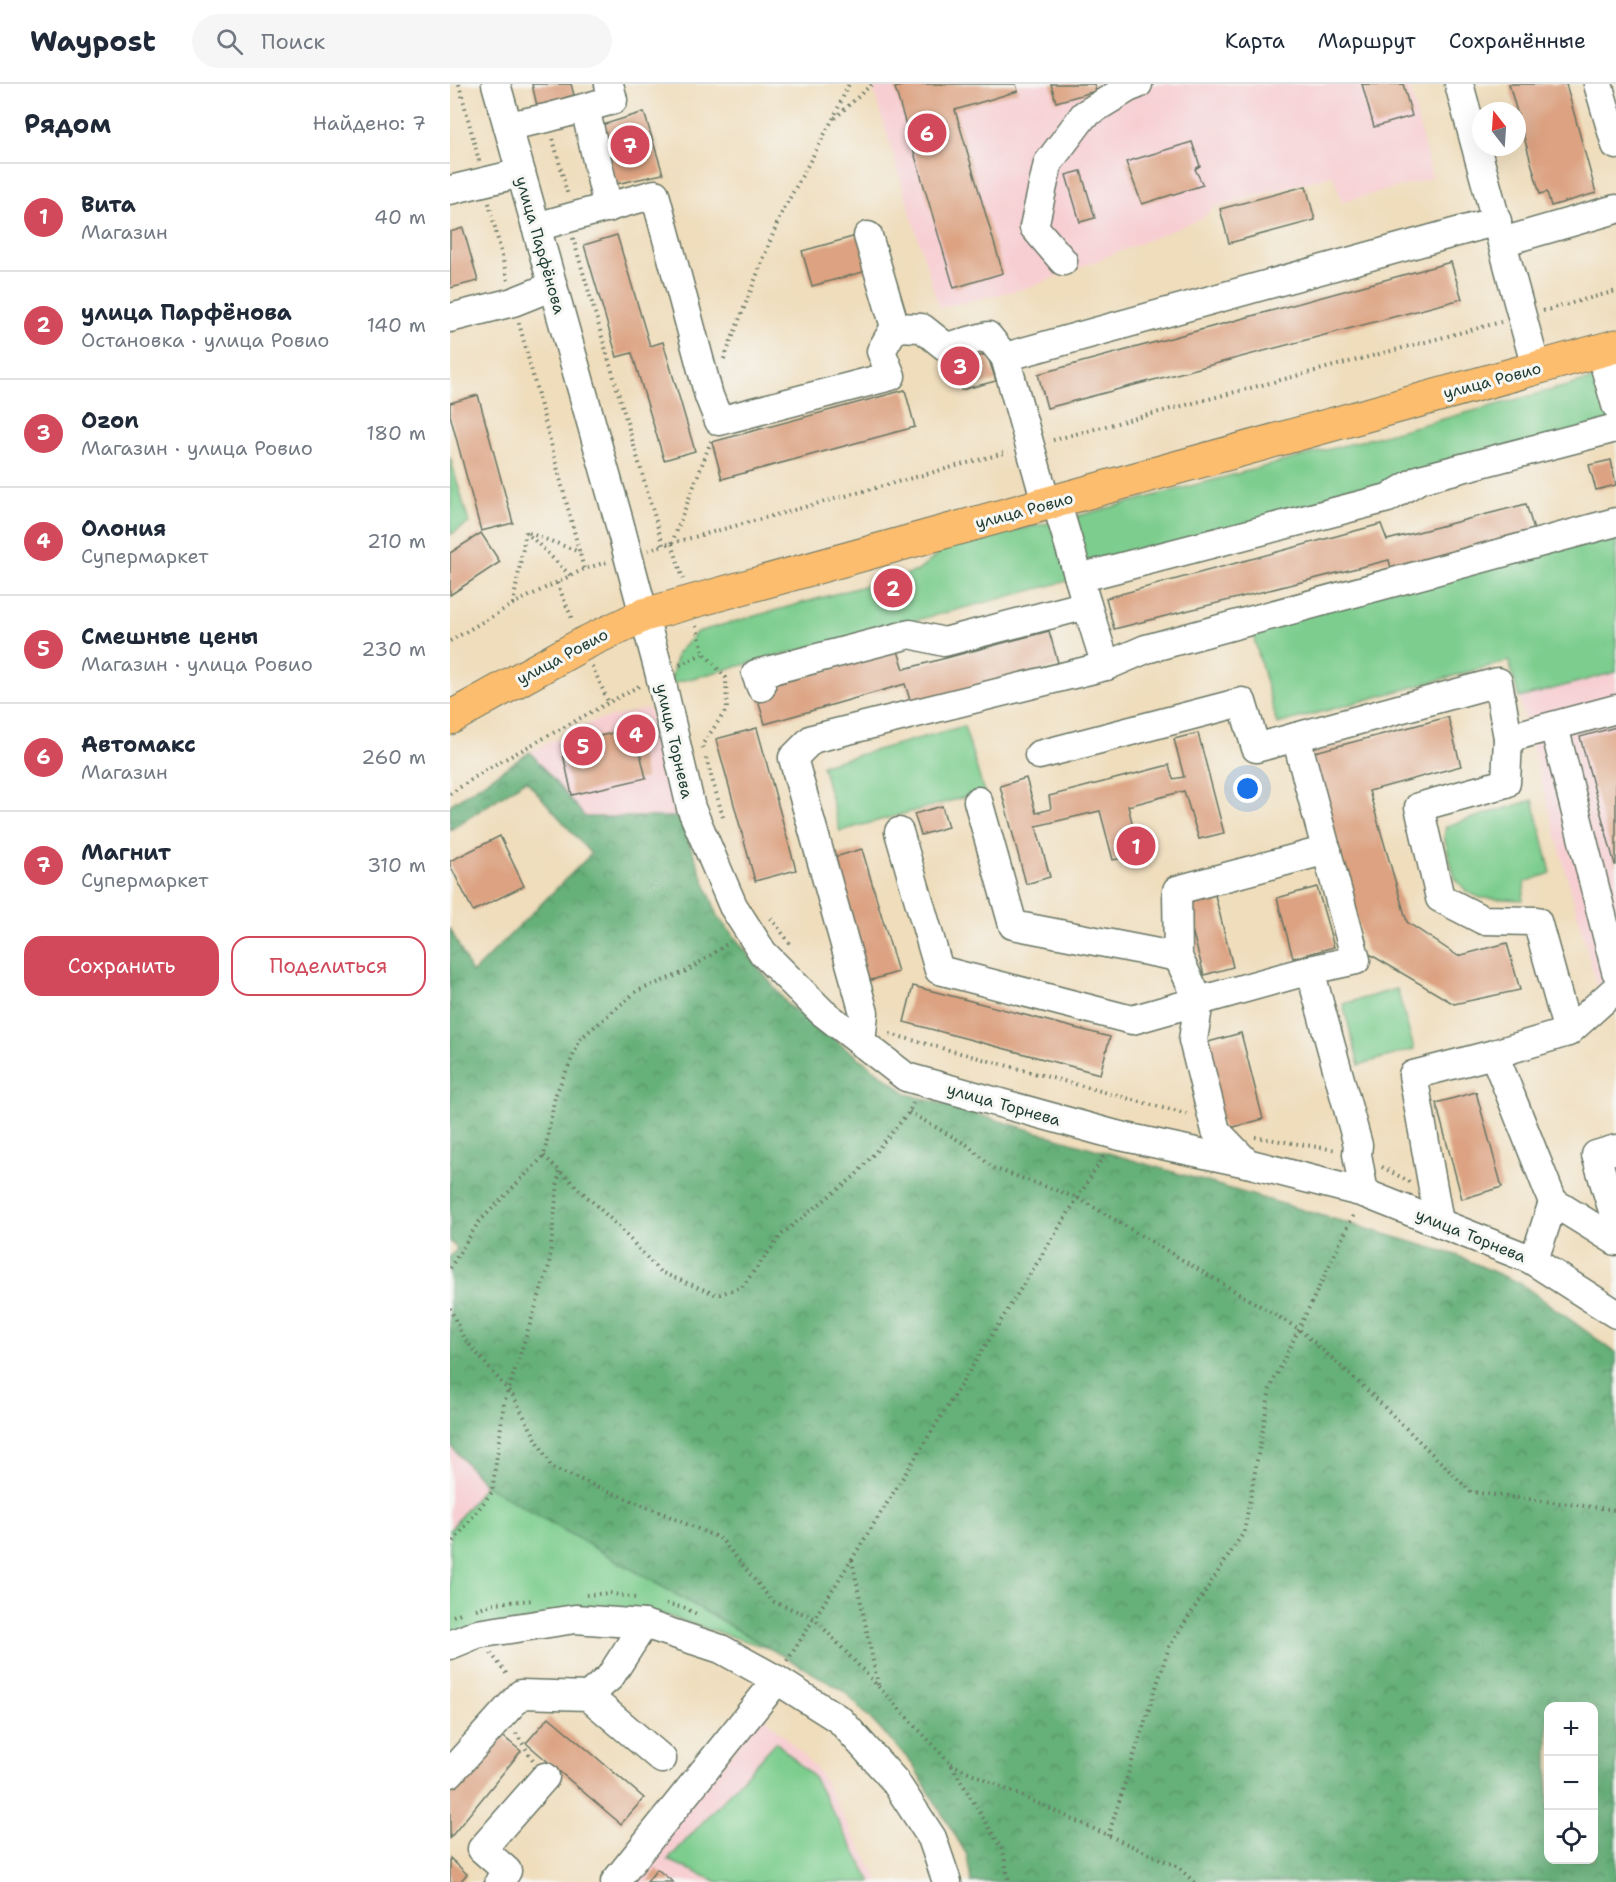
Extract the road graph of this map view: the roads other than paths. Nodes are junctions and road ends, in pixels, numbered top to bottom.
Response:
1 (496, 84) edge
2 (609, 84) edge
3 (1138, 84) edge
4 (1459, 84) edge
5 (1598, 84) edge
6 (585, 108) junction
7 (508, 126) junction
8 (1616, 145) edge
9 (521, 173) junction
10 (450, 190) edge
11 (608, 208) junction
12 (1616, 210) edge
13 (536, 227) junction
14 (1499, 232) junction
15 (868, 236) dead end
16 (1063, 261) dead end
17 (553, 286) junction
18 (450, 318) edge
19 (895, 327) junction
20 (1608, 348) edge
21 (1005, 357) junction
22 (1536, 368) junction
23 (1616, 405) edge
24 (1616, 428) edge
25 (1051, 502) junction
26 (1616, 522) edge
27 (1079, 578) junction
28 (1087, 605) junction
29 (644, 615) junction
30 (1106, 666) junction
31 (761, 687) dead end
32 (1616, 709) edge
33 (450, 718) edge
34 (1554, 726) junction
35 (1296, 737) junction
36 (1508, 738) junction
37 (1039, 755) dead end
38 (978, 801) dead end
39 (899, 832) dead end
40 (1326, 850) junction
41 (1178, 957) junction
42 (1310, 970) junction
43 (1616, 971) edge
44 (1616, 989) edge
45 (1199, 1001) junction
46 (1568, 1032) junction
47 (861, 1042) junction
48 (1494, 1054) junction
49 (1616, 1149) edge
50 (1247, 1163) junction
51 (1364, 1193) junction
52 (1553, 1202) junction
53 (1437, 1208) junction
54 (1616, 1221) edge
55 (1616, 1241) edge
56 (1530, 1259) junction
57 (1616, 1314) edge
58 (644, 1624) junction
59 (450, 1645) edge
60 (777, 1680) junction
61 (588, 1696) junction
62 (662, 1759) dead end
63 (450, 1773) edge
64 (544, 1777) road end
65 (499, 1882) edge
66 (615, 1882) edge
67 (947, 1882) edge

1 - 7 street, улица Парфёнова
2 - 6 street
3 - 16 street
4 - 14 street
5 - 8 street
6 - 7 street
6 - 11 street
7 - 9 street, улица Парфёнова
9 - 10 street
9 - 13 street, улица Парфёнова
11 - 13 street
11 - 19 street
12 - 14 street
13 - 17 street, улица Парфёнова
14 - 21 street
14 - 22 street
15 - 19 street
17 - 18 street
17 - 29 street, улица Парфёнова
19 - 21 street
20 - 22 main road, улица Ровио
20 - 23 street
21 - 25 street
22 - 25 main road, улица Ровио
24 - 27 street
25 - 27 street
25 - 29 main road, улица Ровио
26 - 30 street
27 - 28 street
28 - 30 street
28 - 31 street
29 - 33 main road, улица Ровио
29 - 47 street, улица Торнева
30 - 47 street
32 - 34 street
34 - 36 street
34 - 43 street
35 - 36 street
35 - 37 street
35 - 40 street
36 - 46 street
38 - 41 street
39 - 45 street
40 - 41 street
40 - 42 street
41 - 45 street
42 - 45 street
42 - 51 street
44 - 46 street
45 - 50 street
46 - 48 street
47 - 50 street, улица Торнева
48 - 52 street
48 - 53 street
49 - 54 street
50 - 51 street, улица Торнева
51 - 53 street, улица Торнева
52 - 55 street
52 - 56 street
53 - 56 street, улица Торнева
56 - 57 street, улица Торнева
58 - 59 street
58 - 60 street
58 - 61 street
60 - 66 street
60 - 67 street
61 - 62 street
61 - 63 street
64 - 65 street

